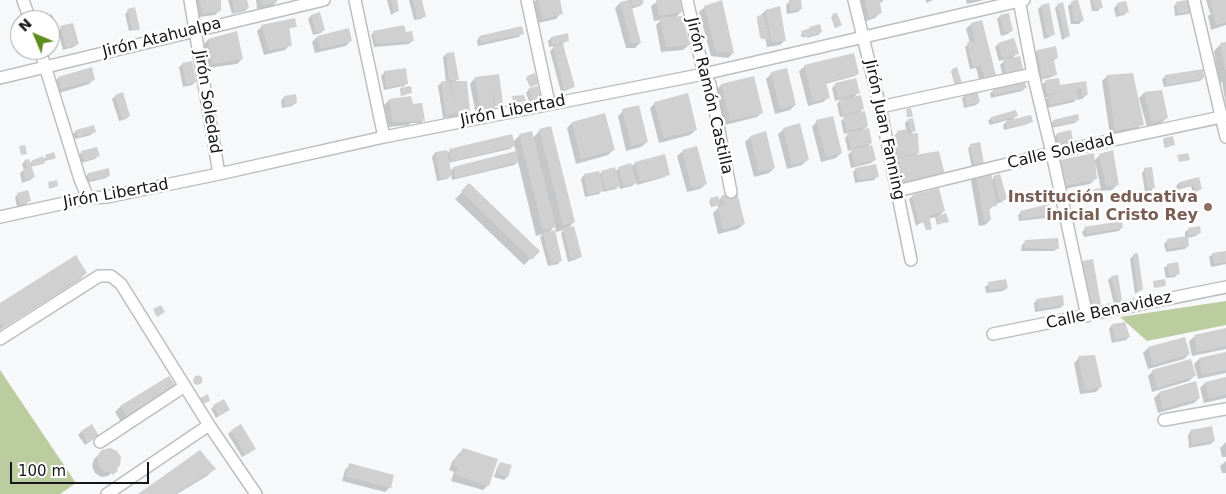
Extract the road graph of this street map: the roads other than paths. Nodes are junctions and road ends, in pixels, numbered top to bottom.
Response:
1 (190, 0) edge
2 (324, 0) edge
3 (355, 0) edge
4 (527, 0) edge
5 (687, 0) edge
6 (854, 0) edge
7 (1021, 0) edge
8 (1194, 0) edge
9 (195, 30) junction
10 (863, 38) junction
11 (44, 60) edge
12 (46, 66) junction
13 (704, 74) junction
14 (1033, 74) junction
15 (0, 78) edge
16 (549, 103) junction
17 (880, 107) junction
18 (1224, 116) edge
19 (384, 137) junction
20 (1226, 137) edge
21 (1052, 153) junction
22 (219, 174) junction
23 (897, 191) junction
24 (731, 192) dead end
25 (88, 198) junction
26 (0, 217) edge
27 (911, 260) dead end
28 (1226, 287) edge
29 (1087, 316) junction
30 (993, 334) dead end
31 (0, 339) edge
32 (185, 386) junction
33 (1226, 409) edge
34 (1164, 420) dead end
35 (209, 425) junction
36 (100, 442) dead end
37 (107, 494) edge
38 (256, 494) edge

1 - 9 street, Jirón Soledad
2 - 9 street, Jirón Atahualpa
3 - 19 street
4 - 16 street
5 - 13 street, Jirón Ramón Castilla
6 - 10 street, Jirón Juan Fanning
7 - 10 street, Jirón Libertad
7 - 14 street
8 - 18 street
9 - 12 street, Jirón Atahualpa
9 - 22 street, Jirón Soledad
10 - 13 street, Jirón Libertad
10 - 17 street, Jirón Juan Fanning
11 - 12 street
12 - 15 street, Jirón Atahualpa
12 - 25 street
13 - 16 street, Jirón Libertad
13 - 24 street, Jirón Ramón Castilla
14 - 17 street
14 - 21 street
16 - 19 street, Jirón Libertad
17 - 23 street, Jirón Juan Fanning
18 - 20 street
18 - 21 street, Calle Soledad
19 - 22 street, Jirón Libertad
21 - 23 street, Calle Soledad
21 - 29 street
22 - 25 street, Jirón Libertad
23 - 27 street, Jirón Juan Fanning
25 - 26 street, Jirón Libertad
28 - 29 street, Calle Benavidez
29 - 30 street, Calle Benavidez
31 - 32 street
32 - 35 street
32 - 36 street
33 - 34 street
35 - 37 street
35 - 38 street

